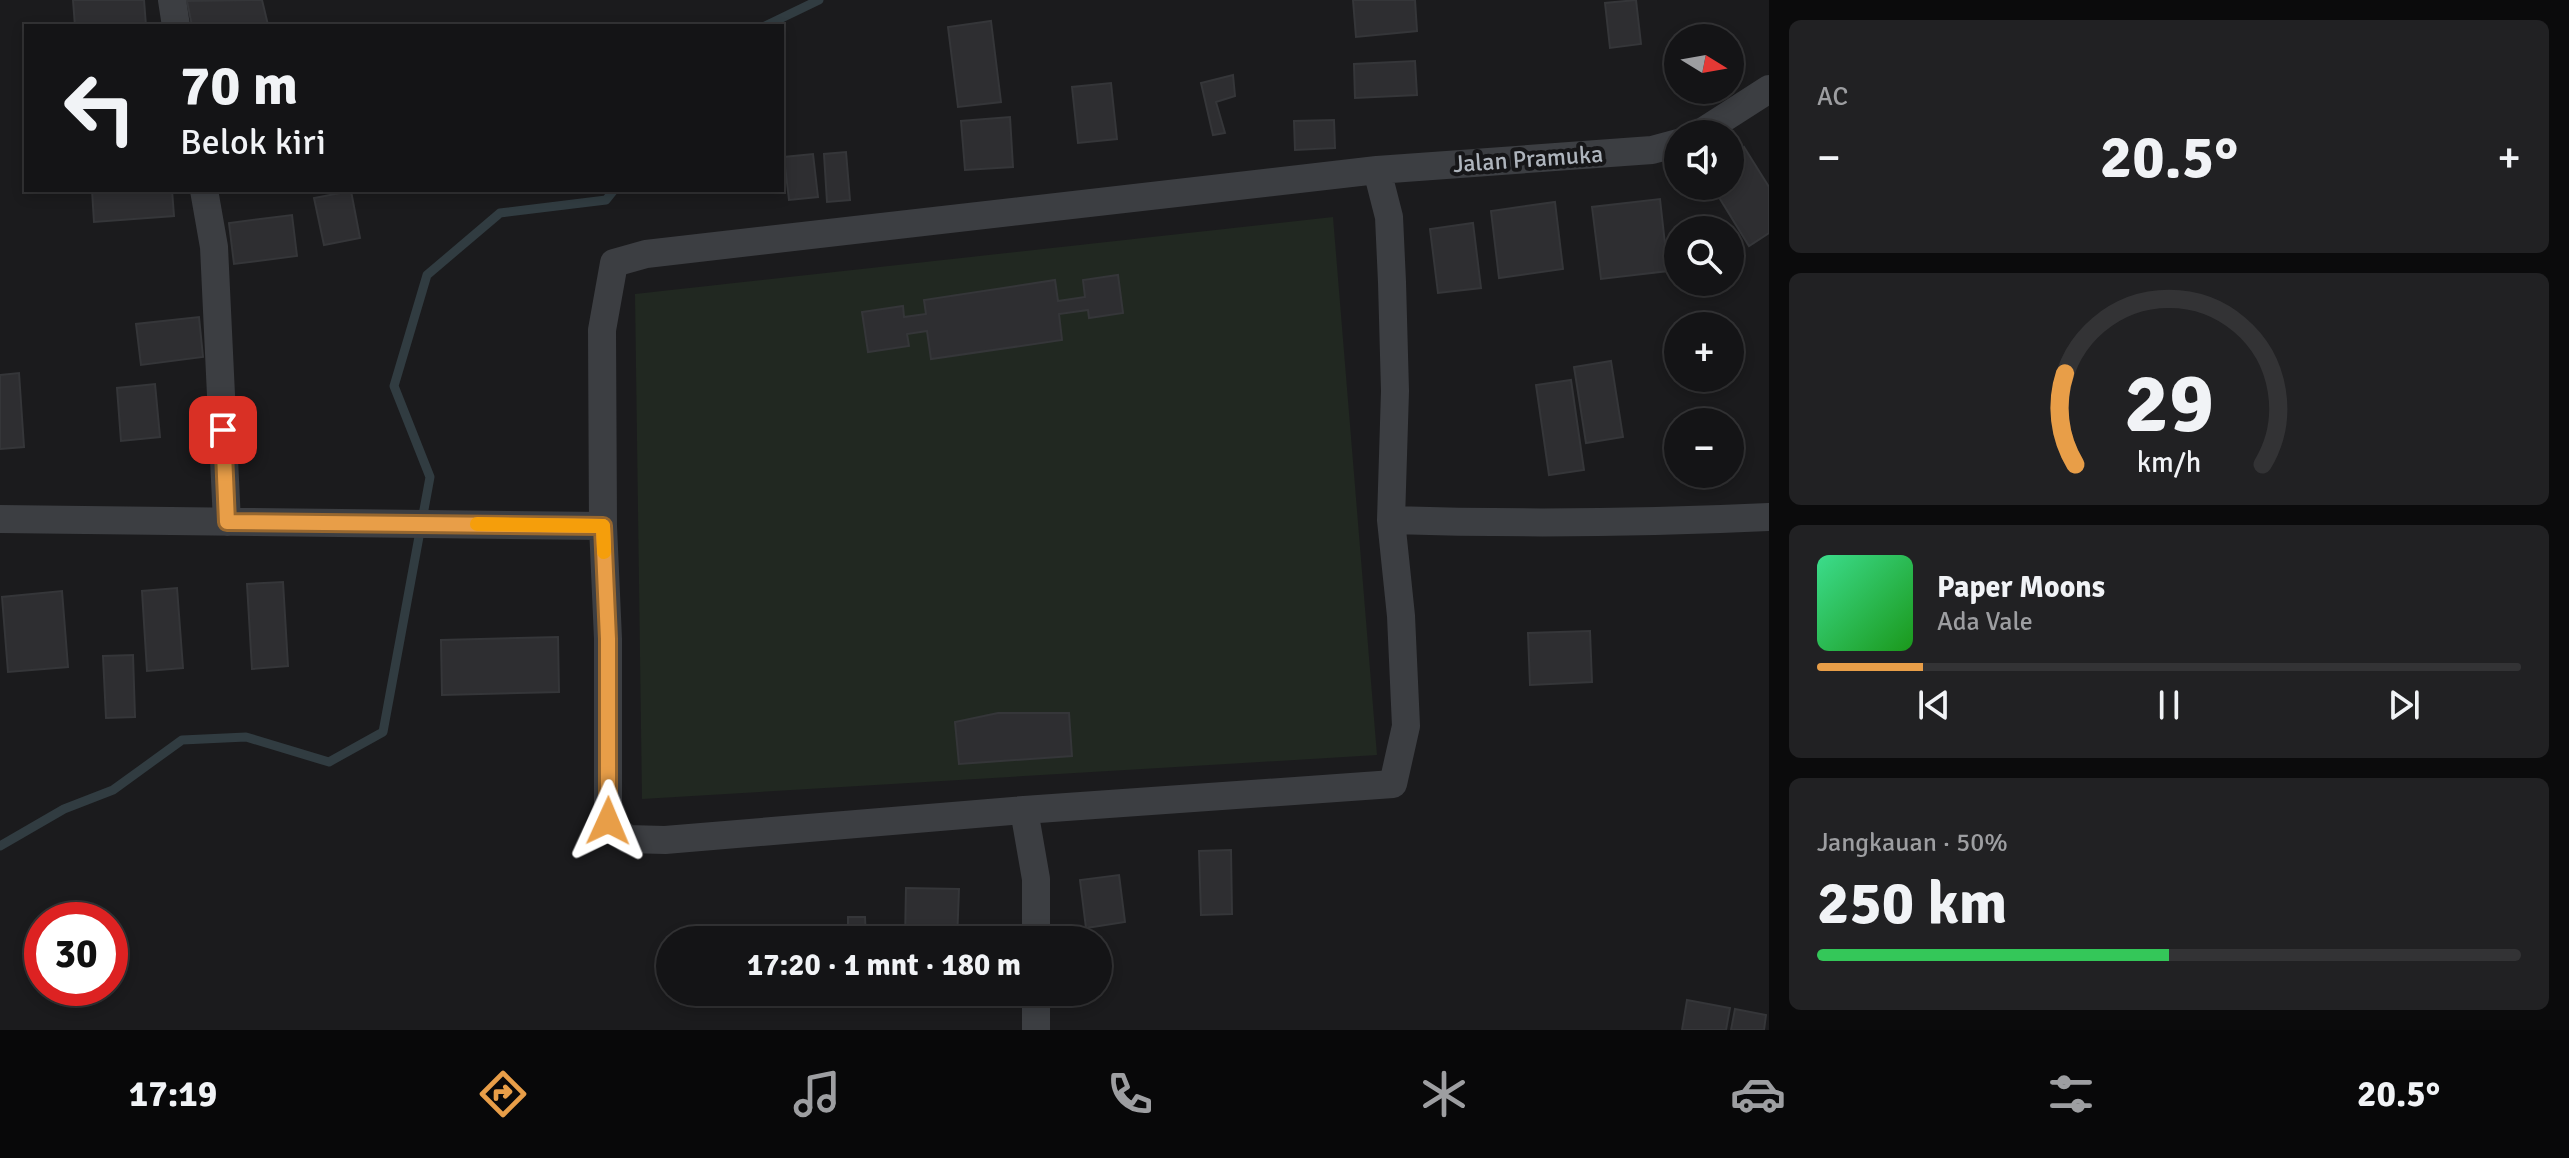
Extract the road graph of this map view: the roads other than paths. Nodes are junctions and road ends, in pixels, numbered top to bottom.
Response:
1 (172, 0) edge
2 (176, 24) edge
3 (1769, 89) edge
4 (1721, 120) edge
5 (1664, 147) edge
6 (1377, 170) junction
7 (204, 192) edge
8 (1769, 517) edge
9 (0, 519) edge
10 (1391, 520) junction
11 (227, 522) junction
12 (603, 526) junction
13 (1024, 810) junction
14 (1036, 926) edge
15 (1036, 1006) edge
16 (1036, 1030) edge

1 - 2 street
3 - 4 street
5 - 6 street, Jalan Pramuka
6 - 10 street
6 - 12 street, Jalan Pramuka
7 - 11 street
8 - 10 street
9 - 11 street
10 - 13 street
11 - 12 street
12 - 13 street
13 - 14 street
15 - 16 street

